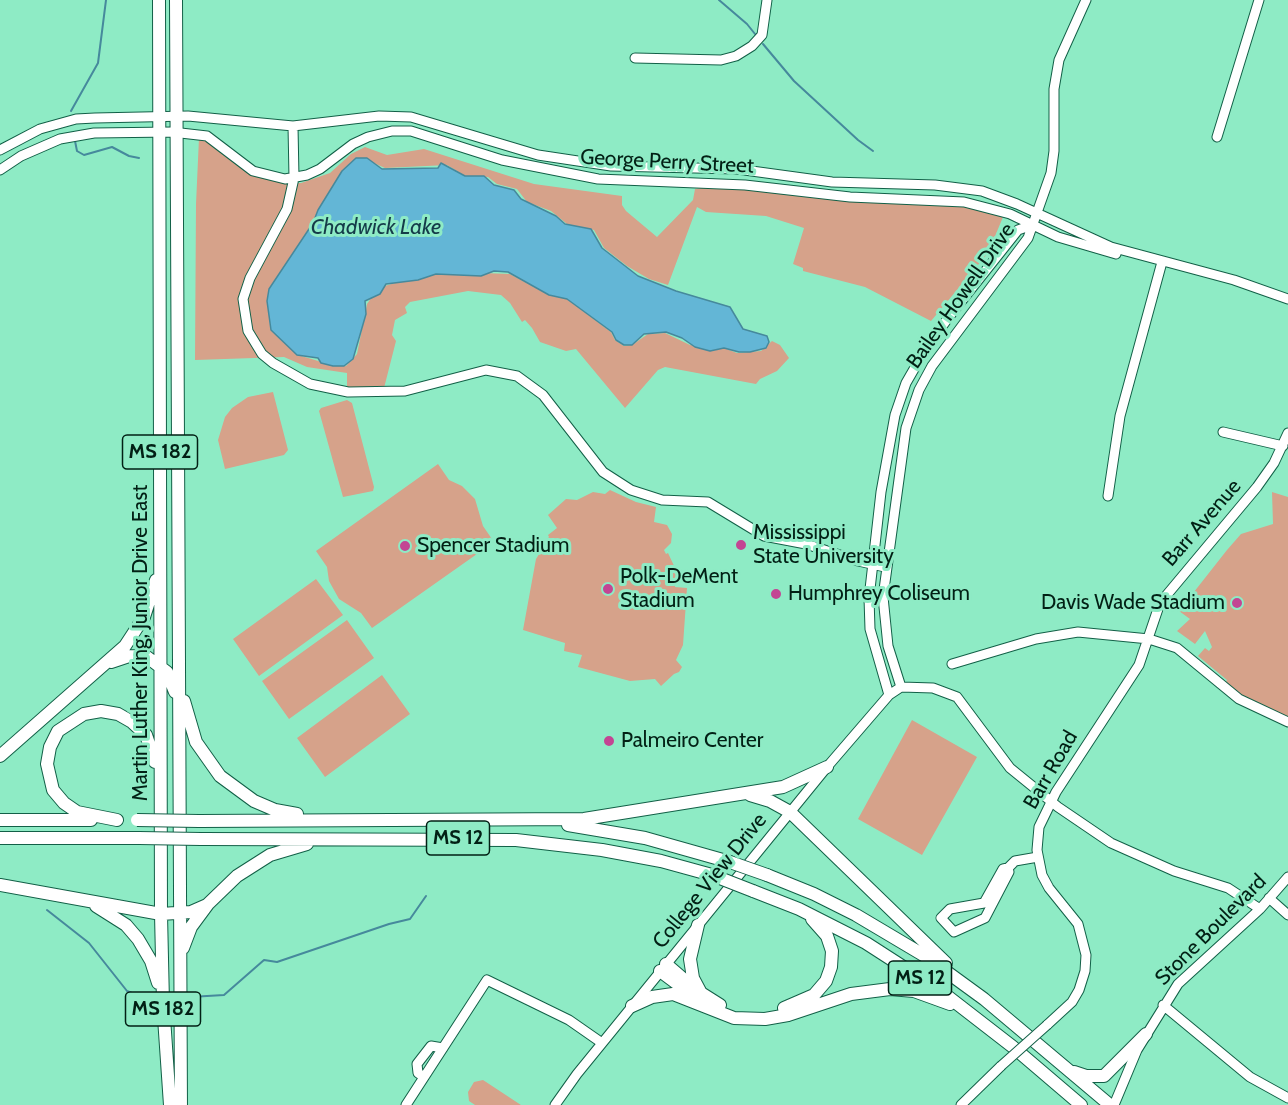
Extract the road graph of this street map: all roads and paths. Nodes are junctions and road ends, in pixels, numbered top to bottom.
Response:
1 (159, 0) edge
2 (176, 0) edge
3 (767, 0) edge
4 (1086, 0) edge
5 (1259, 0) edge
6 (635, 58) dead end
7 (178, 116) junction
8 (159, 117) junction
9 (293, 126) junction
10 (160, 132) junction
11 (178, 133) junction
12 (1217, 137) dead end
13 (0, 150) edge
14 (0, 170) edge
15 (294, 178) junction
16 (1038, 213) junction
17 (1032, 225) junction
18 (1139, 257) junction
19 (1162, 262) junction
20 (1288, 299) edge
21 (1223, 432) dead end
22 (1288, 433) edge
23 (1283, 446) junction
24 (1108, 496) dead end
25 (161, 564) junction
26 (872, 564) junction
27 (885, 567) junction
28 (1149, 639) junction
29 (107, 663) junction
30 (952, 664) dead end
31 (160, 665) junction
32 (179, 680) junction
33 (901, 687) junction
34 (889, 695) junction
35 (178, 702) junction
36 (1288, 722) edge
37 (0, 756) edge
38 (827, 767) junction
39 (160, 786) junction
40 (744, 794) junction
41 (1050, 801) junction
42 (790, 812) junction
43 (352, 819) junction
44 (0, 820) edge
45 (117, 820) junction
46 (519, 820) junction
47 (0, 838) edge
48 (391, 839) junction
49 (1038, 857) junction
50 (1288, 877) edge
51 (0, 885) edge
52 (1269, 898) junction
53 (78, 899) junction
54 (208, 904) junction
55 (988, 906) junction
56 (799, 909) junction
57 (1260, 909) junction
58 (179, 912) junction
59 (161, 914) junction
60 (1288, 915) edge
61 (698, 925) junction
62 (179, 957) junction
63 (663, 968) junction
64 (701, 993) junction
65 (984, 999) junction
66 (163, 1003) junction
67 (1163, 1005) junction
68 (632, 1006) junction
69 (707, 1007) junction
70 (988, 1027) junction
71 (1146, 1034) junction
72 (602, 1043) junction
73 (1067, 1070) junction
74 (1288, 1098) edge
75 (170, 1105) edge
76 (181, 1105) edge
77 (406, 1105) edge
78 (555, 1105) edge
79 (961, 1105) edge
80 (1081, 1105) edge
81 (1112, 1105) edge

1 - 8 main road, Martin Luther King, Junior Drive East / MS 182
2 - 7 main road, Martin Luther King, Junior Drive East / MS 182
3 - 6 street
4 - 16 street, Bailey Howell Drive
5 - 12 street
7 - 8 street, George Perry Street
7 - 9 street, George Perry Street
7 - 11 main road, Martin Luther King, Junior Drive East / MS 182
8 - 10 main road, Martin Luther King, Junior Drive East / MS 182
8 - 13 street, George Perry Street
9 - 15 street
9 - 16 street, George Perry Street
10 - 11 street, George Perry Street
10 - 14 street, George Perry Street
10 - 25 main road, Martin Luther King, Junior Drive East / MS 182
11 - 15 street, George Perry Street
11 - 32 main road, Martin Luther King, Junior Drive East / MS 182
15 - 17 street, George Perry Street
15 - 26 street
16 - 17 street, Bailey Howell Drive
16 - 18 street, George Perry Street
17 - 18 street, George Perry Street
17 - 26 street, Bailey Howell Drive
17 - 27 street, Bailey Howell Drive
18 - 19 street, George Perry Street
19 - 20 street, George Perry Street
19 - 24 street
21 - 23 street
22 - 23 street, Barr Avenue
23 - 28 street, Barr Avenue
25 - 29 main road
25 - 31 main road, Martin Luther King, Junior Drive East / MS 182
26 - 27 street
26 - 34 street, Bailey Howell Drive
27 - 33 street, Bailey Howell Drive
28 - 30 street
28 - 36 street
28 - 41 street, Barr Road
29 - 31 main road
29 - 37 main road
31 - 35 main road
31 - 39 main road, Martin Luther King, Junior Drive East / MS 182
32 - 35 main road, Martin Luther King, Junior Drive East / MS 182
32 - 43 main road
33 - 34 street, College View Drive
33 - 41 street
34 - 38 street, College View Drive
35 - 58 main road, Martin Luther King, Junior Drive East / MS 182
38 - 40 main road
38 - 42 street, College View Drive
39 - 45 main road
39 - 59 main road, Martin Luther King, Junior Drive East / MS 182
40 - 42 main road
40 - 46 main road
41 - 49 street, Barr Road
41 - 57 street
42 - 61 street, College View Drive
42 - 65 main road
43 - 45 main road, MS 12, bridge
43 - 46 main road, MS 12
44 - 45 main road, MS 12
46 - 65 main road, MS 12, bridge
47 - 48 main road, MS 12, bridge
48 - 54 main road
48 - 56 main road, MS 12, bridge
49 - 55 street
49 - 79 street, Barr Road, bridge
50 - 52 street, Stone Boulevard
51 - 53 main road
52 - 57 street, Stone Boulevard
52 - 60 street
53 - 59 main road
53 - 66 main road
54 - 58 main road
54 - 62 main road
55 - 55 street
56 - 64 main road
56 - 70 main road, MS 12
57 - 67 street, Stone Boulevard
58 - 59 main road
58 - 62 main road, Martin Luther King, Junior Drive East / MS 182
59 - 66 main road, Martin Luther King, Junior Drive East / MS 182
61 - 63 street, College View Drive
61 - 64 main road
62 - 76 main road, Martin Luther King, Junior Drive East / MS 182
63 - 64 main road
63 - 68 street, College View Drive
63 - 69 main road
65 - 73 main road, MS 12
66 - 75 main road, Martin Luther King, Junior Drive East / MS 182
67 - 71 street, Stone Boulevard
67 - 74 street
68 - 69 main road
68 - 72 street, College View Drive
69 - 70 main road
70 - 80 main road, MS 12
71 - 73 main road
71 - 81 street, Stone Boulevard
72 - 77 street
72 - 78 street, College View Drive
73 - 81 main road, MS 12

